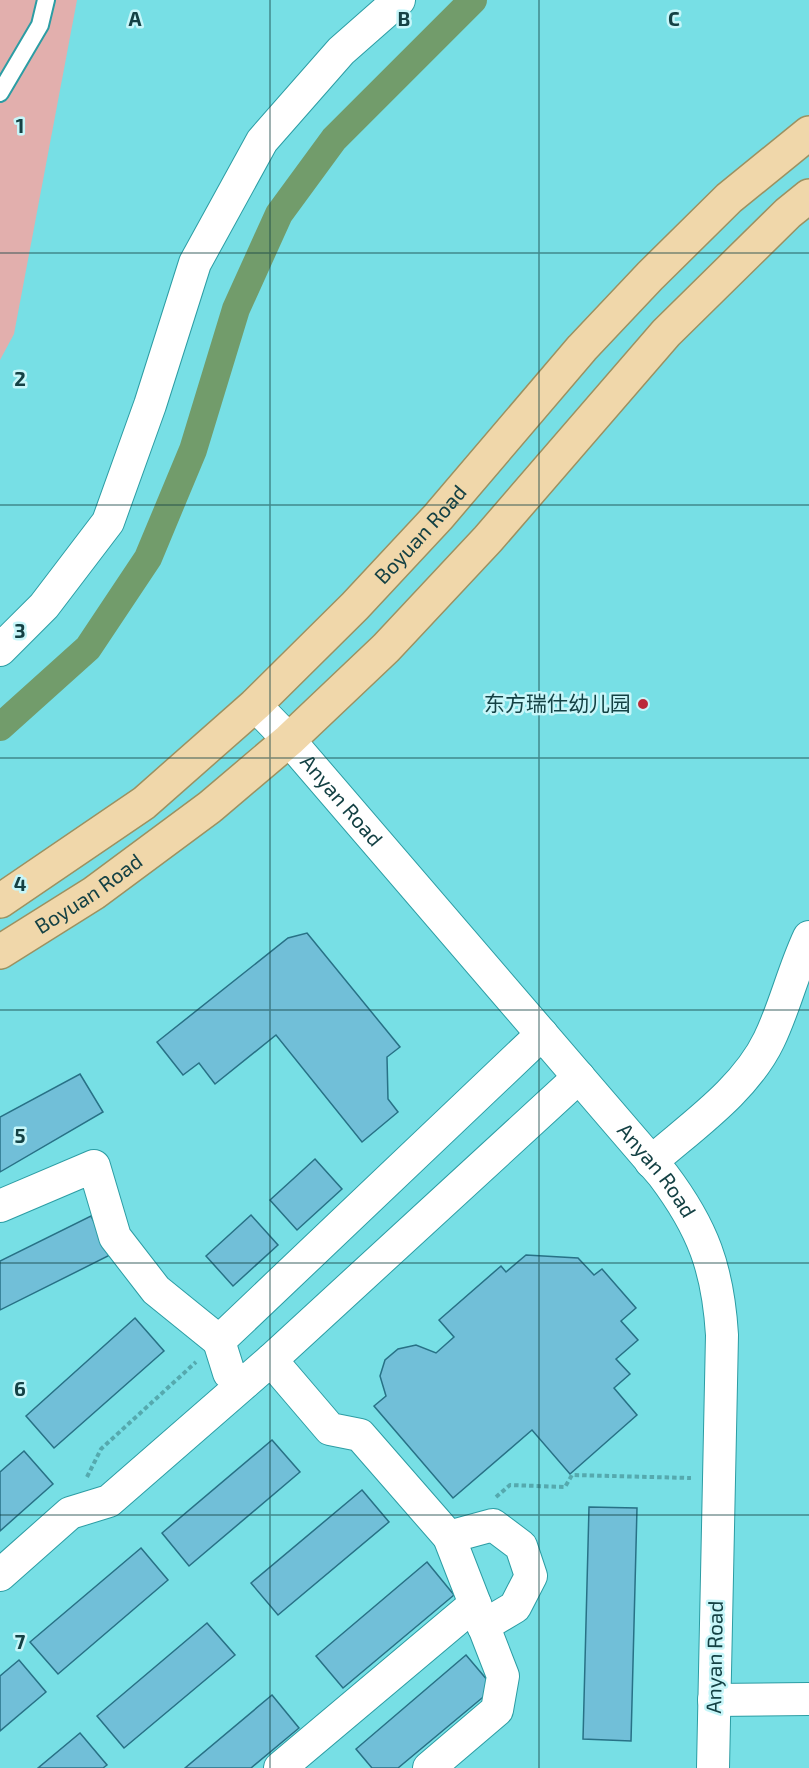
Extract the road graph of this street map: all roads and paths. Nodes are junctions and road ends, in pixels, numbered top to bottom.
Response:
1 (46, 0) edge
2 (399, 0) edge
3 (0, 93) edge
4 (809, 133) edge
5 (809, 196) edge
6 (0, 650) edge
7 (255, 705) junction
8 (289, 740) junction
9 (0, 901) edge
10 (807, 941) edge
11 (0, 952) edge
12 (542, 1034) junction
13 (579, 1077) junction
14 (651, 1162) junction
15 (0, 1206) edge
16 (219, 1341) junction
17 (271, 1360) junction
18 (244, 1383) junction
19 (719, 1479) junction
20 (493, 1500) dead end
21 (70, 1513) junction
22 (449, 1537) junction
23 (0, 1575) edge
24 (479, 1615) junction
25 (714, 1700) junction
26 (802, 1700) edge
27 (280, 1768) edge
28 (429, 1768) edge
29 (713, 1768) edge

1 - 3 lane
2 - 6 street
4 - 7 main road, Boyuan Road
5 - 8 main road, Boyuan Road
7 - 8 street, Anyan Road
7 - 9 main road, Boyuan Road
8 - 11 main road, Boyuan Road
8 - 12 street, Anyan Road
10 - 14 street
12 - 13 street, Anyan Road
12 - 16 street
13 - 14 street, Anyan Road
13 - 17 street
14 - 19 street, Anyan Road
15 - 16 street
16 - 18 street
16 - 21 path
17 - 18 street
17 - 22 street
18 - 21 street
19 - 20 path
19 - 25 street, Anyan Road
21 - 23 street
22 - 24 street
22 - 24 street
24 - 27 street
24 - 28 street
25 - 26 street
25 - 29 street, Anyan Road

